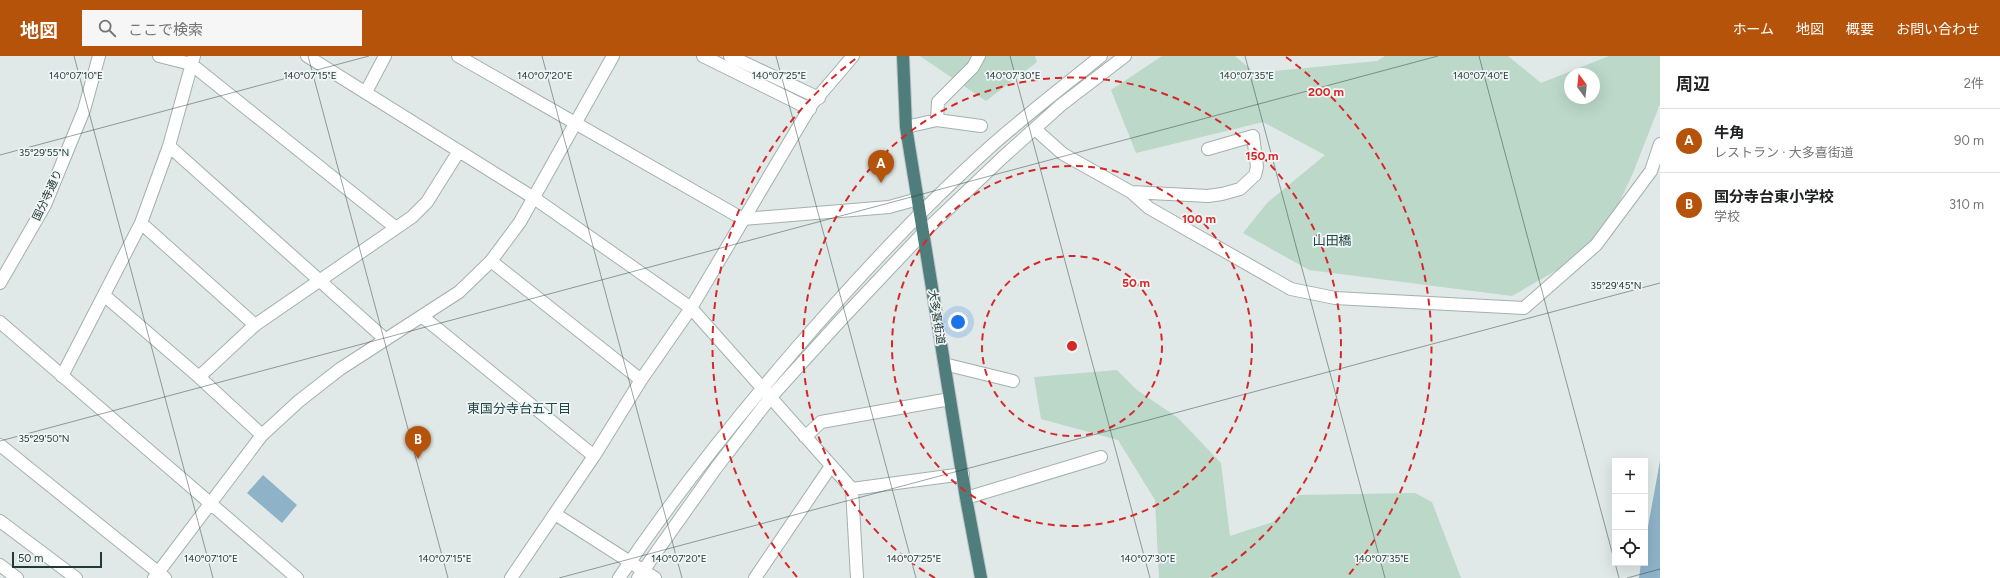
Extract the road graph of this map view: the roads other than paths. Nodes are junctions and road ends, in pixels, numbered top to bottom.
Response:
1 (99, 56) edge
2 (159, 56) edge
3 (307, 56) edge
4 (385, 56) edge
5 (458, 56) edge
6 (613, 56) edge
7 (703, 56) edge
8 (730, 56) edge
9 (853, 56) edge
10 (903, 56) edge
11 (979, 56) edge
12 (1101, 56) edge
13 (1125, 56) edge
14 (192, 60) edge
15 (366, 92) junction
16 (819, 98) junction
17 (810, 108) junction
18 (937, 120) junction
19 (575, 124) junction
20 (981, 126) dead end
21 (906, 127) junction
22 (1035, 129) junction
23 (1660, 144) edge
24 (169, 146) junction
25 (1208, 149) dead end
26 (459, 151) junction
27 (1132, 192) junction
28 (534, 198) junction
29 (918, 199) junction
30 (920, 213) junction
31 (743, 219) junction
32 (141, 223) junction
33 (396, 228) junction
34 (924, 233) junction
35 (491, 261) junction
36 (319, 279) junction
37 (0, 283) edge
38 (105, 296) junction
39 (691, 308) junction
40 (423, 317) junction
41 (0, 322) edge
42 (255, 325) junction
43 (385, 339) junction
44 (944, 364) junction
45 (62, 376) junction
46 (199, 377) junction
47 (640, 380) junction
48 (1013, 380) dead end
49 (761, 388) junction
50 (770, 398) junction
51 (950, 399) junction
52 (262, 435) junction
53 (805, 437) junction
54 (0, 445) edge
55 (594, 456) junction
56 (1101, 456) dead end
57 (831, 466) junction
58 (963, 474) junction
59 (852, 490) junction
60 (966, 498) junction
61 (211, 503) junction
62 (554, 514) junction
63 (0, 521) edge
64 (630, 562) junction
65 (0, 565) edge
66 (640, 574) edge
67 (159, 576) edge
68 (17, 578) edge
69 (76, 578) edge
70 (297, 578) edge
71 (511, 578) edge
72 (619, 578) edge
73 (655, 578) edge
74 (754, 578) edge
75 (857, 578) edge
76 (980, 578) edge

1 - 37 street, 国分寺通り
2 - 14 street
3 - 15 street
4 - 15 street
5 - 19 street
6 - 19 street
7 - 17 street
8 - 16 street
9 - 16 street
10 - 21 highway, 大多喜街道
11 - 18 street
12 - 30 street
13 - 22 street
14 - 24 street
14 - 33 street
15 - 26 street
16 - 17 street
17 - 31 street
18 - 20 street
18 - 21 street
19 - 28 street
19 - 31 street
21 - 29 highway, 大多喜街道
22 - 27 street
22 - 34 street
23 - 27 street
24 - 32 street
24 - 36 street
25 - 27 street
26 - 28 street
26 - 33 street
28 - 35 street
28 - 39 street
29 - 30 highway, 大多喜街道
29 - 31 street
30 - 34 highway, 大多喜街道
30 - 49 street
31 - 39 street
32 - 38 street
32 - 42 street
33 - 36 street
34 - 44 highway, 大多喜街道
34 - 50 street
35 - 40 street
35 - 47 street
36 - 42 street
36 - 43 street
38 - 45 street
38 - 46 street
39 - 47 street
39 - 49 street
40 - 43 street
40 - 55 street
41 - 45 street
42 - 46 street
43 - 52 street
44 - 48 street
44 - 51 highway, 大多喜街道
45 - 61 street
46 - 52 street
47 - 55 street
49 - 50 street
49 - 64 street
50 - 53 street
50 - 66 street
51 - 53 street
51 - 58 highway, 大多喜街道
52 - 61 street
53 - 57 street
54 - 67 street
55 - 62 street
56 - 60 street
57 - 59 street
57 - 74 street
58 - 59 street
58 - 60 highway, 大多喜街道
59 - 75 street
60 - 76 highway, 大多喜街道
61 - 67 street
61 - 70 street
62 - 64 street
62 - 71 street
63 - 69 street
64 - 66 street
64 - 72 street
65 - 68 street
66 - 73 street

